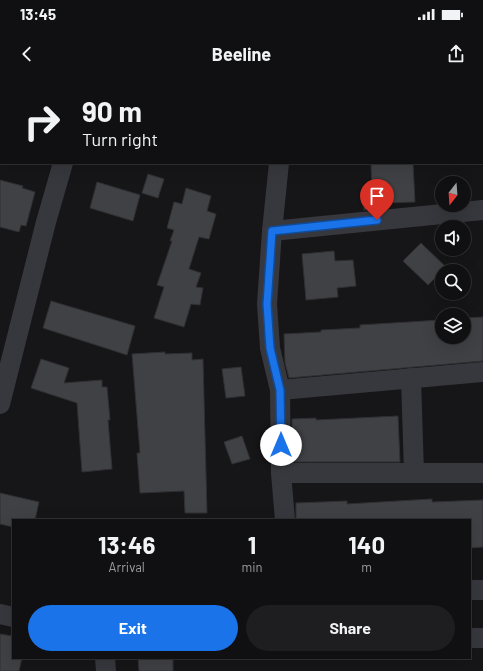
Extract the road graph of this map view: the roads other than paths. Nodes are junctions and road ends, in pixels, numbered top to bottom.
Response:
1 (63, 164) edge
2 (279, 164) edge
3 (483, 210) edge
4 (272, 231) junction
5 (483, 372) edge
6 (411, 378) junction
7 (280, 390) junction
8 (0, 404) edge
9 (281, 473) junction
10 (414, 473) junction
11 (483, 473) edge
12 (285, 519) edge
13 (471, 590) edge
14 (483, 590) edge
15 (0, 614) edge
16 (12, 617) edge
17 (471, 638) edge
18 (483, 638) edge
19 (105, 659) edge
20 (106, 671) edge

1 - 8 street
2 - 4 street
3 - 4 street
4 - 7 street
5 - 6 street
6 - 7 street
6 - 10 street
7 - 9 street
9 - 10 street
9 - 12 street
10 - 11 street
13 - 14 street
15 - 16 street
17 - 18 street
19 - 20 street

